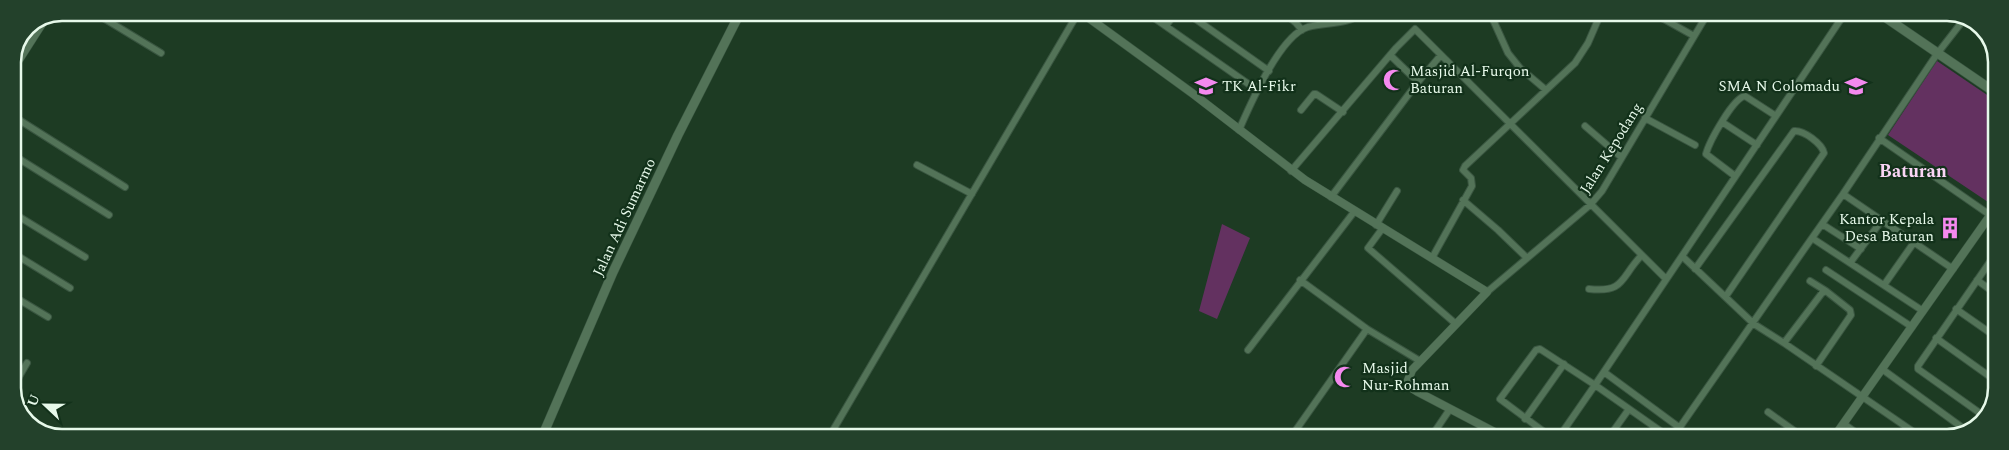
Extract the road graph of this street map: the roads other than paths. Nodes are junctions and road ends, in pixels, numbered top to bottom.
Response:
1 (109, 21) edge
2 (736, 21) edge
3 (1075, 21) edge
4 (1091, 21) edge
5 (1159, 21) edge
6 (1169, 21) edge
7 (1199, 21) edge
8 (1294, 21) edge
9 (1349, 21) edge
10 (1494, 21) edge
11 (1598, 21) edge
12 (1667, 21) edge
13 (1703, 21) edge
14 (1840, 21) edge
15 (1889, 21) edge
16 (1961, 23) edge
17 (1166, 26) junction
18 (39, 28) edge
19 (1302, 30) junction
20 (1694, 36) junction
21 (22, 54) edge
22 (161, 54) dead end
23 (1937, 54) junction
24 (1390, 55) junction
25 (1441, 55) junction
26 (1269, 70) junction
27 (1418, 82) junction
28 (1988, 88) edge
29 (1257, 90) junction
30 (1546, 90) junction
31 (1301, 110) dead end
32 (1343, 112) junction
33 (1776, 116) junction
34 (1645, 118) junction
35 (21, 121) edge
36 (1722, 122) junction
37 (1510, 125) junction
38 (1585, 126) dead end
39 (1238, 130) junction
40 (1879, 138) junction
41 (1695, 144) dead end
42 (1756, 146) junction
43 (1621, 157) junction
44 (21, 160) edge
45 (918, 165) dead end
46 (1291, 171) junction
47 (1735, 176) junction
48 (125, 187) dead end
49 (1397, 191) dead end
50 (972, 194) junction
51 (1843, 194) junction
52 (1331, 197) junction
53 (1463, 200) junction
54 (1590, 205) junction
55 (1354, 212) junction
56 (1988, 214) edge
57 (109, 216) dead end
58 (21, 217) edge
59 (1988, 218) edge
60 (1882, 220) junction
61 (1822, 224) junction
62 (1379, 227) junction
63 (1812, 238) junction
64 (1915, 241) junction
65 (1861, 249) junction
66 (1682, 256) junction
67 (21, 257) edge
68 (84, 257) dead end
69 (1432, 258) junction
70 (1527, 258) junction
71 (1643, 258) junction
72 (1850, 263) junction
73 (1988, 264) edge
74 (1695, 269) junction
75 (1953, 269) junction
76 (1826, 270) dead end
77 (1666, 279) junction
78 (1300, 280) junction
79 (1976, 280) junction
80 (1810, 281) dead end
81 (1884, 285) junction
82 (70, 288) dead end
83 (1988, 288) edge
84 (1589, 289) dead end
85 (1826, 291) junction
86 (1487, 292) junction
87 (1726, 296) junction
88 (21, 301) edge
89 (1956, 309) junction
90 (1923, 311) junction
91 (48, 317) dead end
92 (1456, 324) junction
93 (1754, 324) junction
94 (1912, 327) junction
95 (1367, 329) junction
96 (1988, 331) edge
97 (1936, 338) junction
98 (1784, 343) junction
99 (1248, 350) dead end
100 (1420, 361) junction
101 (27, 363) dead end
102 (1564, 364) junction
103 (1816, 366) junction
104 (1882, 369) junction
105 (1604, 372) junction
106 (21, 373) edge
107 (1988, 375) edge
108 (1595, 386) junction
109 (1863, 397) junction
110 (1450, 408) junction
111 (1629, 409) junction
112 (1768, 412) dead end
113 (1979, 413) edge
114 (1525, 419) junction
115 (1844, 424) junction
116 (1961, 427) edge
117 (1680, 428) joint
118 (545, 429) edge
119 (833, 429) edge
120 (1297, 429) edge
121 (1436, 429) edge
122 (1489, 429) edge
123 (1539, 429) edge
124 (1565, 429) edge
125 (1615, 429) edge
126 (1658, 429) edge
127 (1792, 429) edge
128 (1840, 429) edge
129 (1850, 429) edge
130 (1908, 429) edge

1 - 22 street
2 - 118 main road, Jalan Adi Sumarmo
3 - 50 street
4 - 39 street
5 - 17 street
6 - 17 street
7 - 26 street
8 - 19 street
9 - 19 street
10 - 30 street
11 - 30 street
12 - 20 street
13 - 20 street, Jalan Kepodang
14 - 33 street
15 - 23 main road
16 - 23 street
17 - 29 street
18 - 21 street
19 - 26 street
20 - 34 street, Jalan Kepodang
23 - 28 main road
23 - 40 street
24 - 25 street
24 - 27 street
24 - 32 street
25 - 27 street
25 - 37 street
26 - 29 street
27 - 52 street
29 - 39 street
30 - 37 street
31 - 32 street
32 - 46 street
33 - 36 street
33 - 42 street
34 - 41 street
34 - 43 street, Jalan Kepodang
35 - 48 street
36 - 42 street
36 - 47 street
37 - 53 street
37 - 54 street
38 - 43 street
39 - 46 street
40 - 51 street
40 - 56 street
42 - 47 street
43 - 54 street, Jalan Kepodang
44 - 57 street
45 - 50 street
46 - 52 street
47 - 66 street
49 - 62 street
50 - 119 street
51 - 60 street
51 - 61 street
52 - 55 street
53 - 69 street
53 - 70 street
54 - 70 street, Jalan Kepodang
54 - 71 street
55 - 62 street
55 - 78 street
58 - 68 street
59 - 75 street
60 - 64 street
60 - 65 street
61 - 63 street
61 - 65 street
62 - 69 street
62 - 92 street
63 - 72 street
63 - 93 street
64 - 75 street
64 - 81 street
65 - 72 street
66 - 74 street
66 - 77 street
67 - 82 street
69 - 86 street
70 - 86 street, Jalan Kepodang
71 - 77 street
71 - 84 street
72 - 81 street
73 - 79 street
74 - 87 street
74 - 87 street
75 - 90 street
76 - 94 street
77 - 105 street
78 - 95 street
78 - 99 street
79 - 83 street
79 - 89 street
80 - 85 street
81 - 90 street
85 - 98 street
85 - 103 street
86 - 92 street
87 - 93 street
88 - 91 street
89 - 96 street
89 - 97 street
90 - 94 street
92 - 100 street
93 - 98 street
93 - 117 street
94 - 104 street
95 - 100 street
95 - 120 street
97 - 107 street
97 - 113 street
98 - 103 street
100 - 110 street
101 - 106 street
102 - 108 street
102 - 114 street
102 - 114 street
103 - 109 street
104 - 109 street
104 - 116 street
105 - 108 street
105 - 117 street
108 - 111 street
108 - 124 street
109 - 115 street
109 - 130 street
110 - 121 street
110 - 122 street
111 - 125 street
111 - 126 street
112 - 127 street
114 - 123 street
115 - 128 street
115 - 129 street

